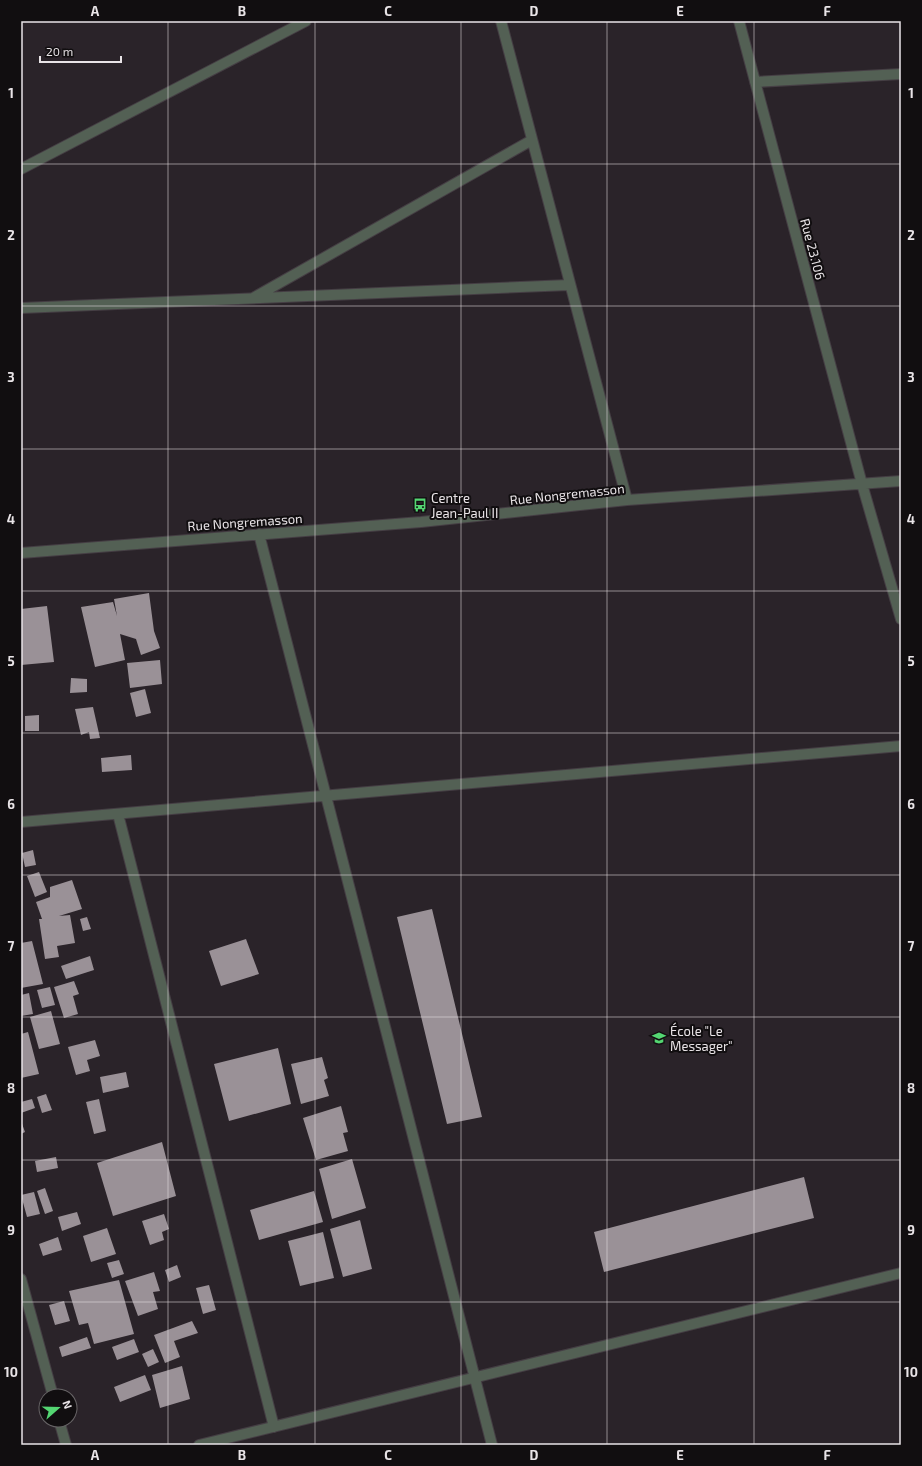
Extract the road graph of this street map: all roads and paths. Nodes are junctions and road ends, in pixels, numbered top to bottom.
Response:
1 (306, 21) edge
2 (501, 21) edge
3 (739, 21) edge
4 (901, 74) edge
5 (755, 82) junction
6 (532, 140) junction
7 (21, 169) edge
8 (569, 285) junction
9 (252, 299) junction
10 (21, 308) edge
11 (901, 481) edge
12 (862, 484) junction
13 (626, 500) junction
14 (259, 534) junction
15 (21, 553) edge
16 (901, 618) edge
17 (901, 746) edge
18 (326, 795) junction
19 (118, 814) junction
20 (21, 822) edge
21 (901, 1273) edge
22 (21, 1278) edge
23 (475, 1378) junction
24 (50, 1388) edge
25 (274, 1427) junction
26 (61, 1428) edge
27 (66, 1445) edge
28 (199, 1445) edge
29 (492, 1445) edge

1 - 7 street
2 - 6 street
3 - 5 street, Rue 23.106
4 - 5 street
5 - 12 street, Rue 23.106
6 - 8 street
6 - 9 street
8 - 9 street
8 - 13 street
9 - 10 street
11 - 12 street, Rue Nongremasson
12 - 13 street, Rue Nongremasson
12 - 16 street, Rue 23.106
13 - 14 street, Rue Nongremasson
14 - 15 street, Rue Nongremasson
14 - 18 street
17 - 18 street
18 - 19 street
18 - 23 street
19 - 20 street
19 - 25 street
21 - 23 street
22 - 24 street
23 - 25 street
23 - 29 street
25 - 28 street
26 - 27 street

